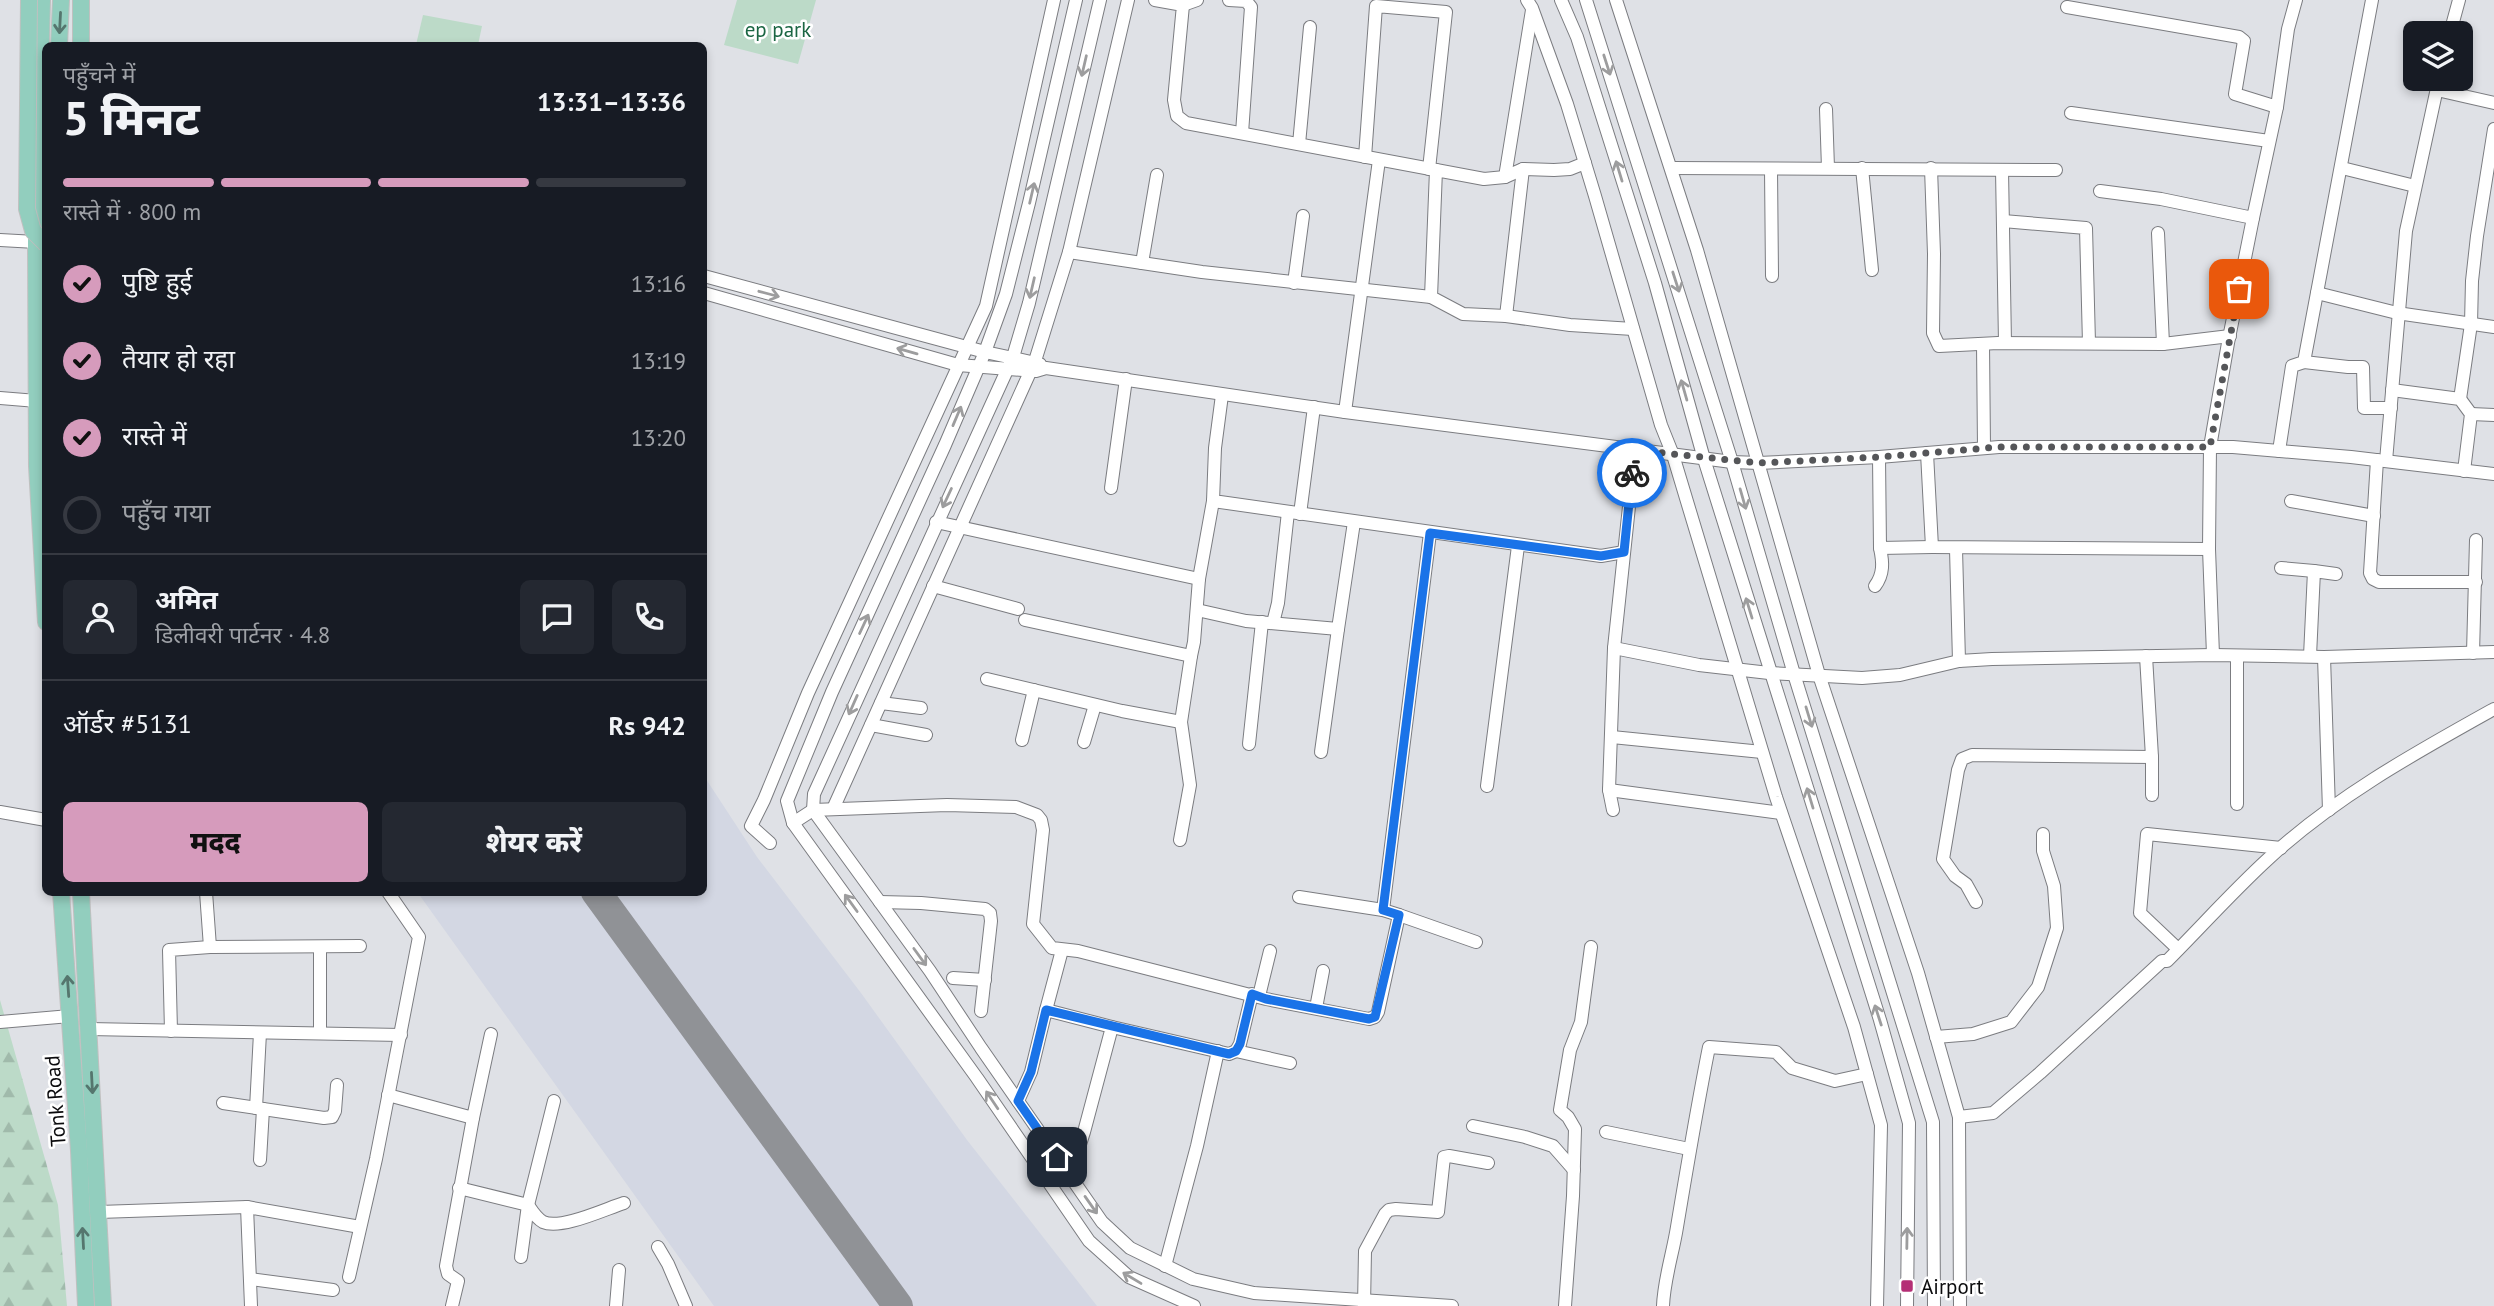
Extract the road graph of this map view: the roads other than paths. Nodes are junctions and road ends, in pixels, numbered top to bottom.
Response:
1 (29, 0) edge
2 (42, 0) edge
3 (61, 0) edge
4 (81, 0) edge
5 (1054, 0) edge
6 (1076, 0) edge
7 (1100, 0) edge
8 (1128, 0) edge
9 (1156, 0) edge
10 (1197, 0) edge
11 (1229, 0) edge
12 (1561, 0) edge
13 (1586, 0) edge
14 (1616, 0) edge
15 (2296, 0) edge
16 (2372, 0) edge
17 (2459, 0) edge
18 (1529, 4) edge
19 (1183, 5) junction
20 (2067, 8) dead end
21 (2453, 21) edge
22 (1310, 27) dead end
23 (59, 42) edge
24 (81, 42) edge
25 (2436, 91) edge
26 (2459, 91) edge
27 (2494, 103) edge
28 (2277, 107) junction
29 (1826, 108) dead end
30 (2071, 113) dead end
31 (2494, 130) edge
32 (1241, 133) junction
33 (2269, 141) junction
34 (1299, 144) junction
35 (1365, 157) junction
36 (1379, 160) junction
37 (1585, 163) junction
38 (1671, 168) junction
39 (1828, 168) junction
40 (1862, 168) junction
41 (1931, 168) junction
42 (2342, 168) junction
43 (1432, 169) junction
44 (1523, 169) junction
45 (1771, 169) junction
46 (2002, 170) junction
47 (2056, 170) dead end
48 (1157, 175) dead end
49 (1505, 177) junction
50 (2415, 186) junction
51 (2100, 191) dead end
52 (1303, 216) dead end
53 (2253, 218) junction
54 (2003, 221) junction
55 (2158, 233) dead end
56 (0, 240) edge
57 (41, 243) edge
58 (1069, 251) junction
59 (1142, 263) junction
60 (1872, 270) dead end
61 (1772, 276) dead end
62 (707, 277) edge
63 (1294, 283) junction
64 (1362, 290) junction
65 (2318, 293) junction
66 (707, 294) edge
67 (1431, 296) junction
68 (2397, 313) junction
69 (1506, 316) junction
70 (2471, 324) junction
71 (2494, 327) edge
72 (1633, 329) junction
73 (2230, 336) junction
74 (2004, 343) junction
75 (2089, 343) junction
76 (1983, 344) junction
77 (2163, 344) junction
78 (967, 347) junction
79 (985, 352) junction
80 (2304, 362) junction
81 (1010, 363) junction
82 (958, 365) junction
83 (978, 367) junction
84 (1038, 367) junction
85 (1126, 379) junction
86 (2392, 390) junction
87 (1222, 395) junction
88 (0, 398) edge
89 (2460, 400) junction
90 (37, 401) junction
91 (1314, 407) junction
92 (2391, 408) junction
93 (1345, 412) junction
94 (2471, 414) junction
95 (2494, 415) edge
96 (2210, 447) junction
97 (1984, 448) junction
98 (1635, 450) junction
99 (2279, 451) junction
100 (1927, 453) junction
101 (1673, 455) junction
102 (1879, 457) junction
103 (1704, 459) junction
104 (2382, 461) junction
105 (1732, 462) junction
106 (1759, 463) junction
107 (2464, 471) junction
108 (2494, 474) edge
109 (1111, 488) dead end
110 (2291, 500) dead end
111 (1213, 501) junction
112 (1294, 513) junction
113 (2374, 516) junction
114 (936, 522) junction
115 (1354, 522) junction
116 (959, 527) junction
117 (1430, 533) junction
118 (2476, 540) dead end
119 (1518, 545) junction
120 (1931, 547) junction
121 (1880, 548) junction
122 (1956, 549) junction
123 (2208, 549) junction
124 (1624, 552) junction
125 (42, 553) edge
126 (2281, 568) dead end
127 (2314, 572) junction
128 (2336, 574) dead end
129 (1199, 579) junction
130 (2476, 582) junction
131 (933, 586) junction
132 (1875, 586) dead end
133 (1197, 610) junction
134 (1268, 623) junction
135 (1338, 629) junction
136 (1615, 648) junction
137 (2494, 652) edge
138 (2473, 653) junction
139 (2213, 655) junction
140 (1191, 656) junction
141 (2146, 656) junction
142 (2310, 656) junction
143 (2237, 657) junction
144 (2324, 657) junction
145 (1959, 661) junction
146 (1737, 668) junction
147 (1769, 673) junction
148 (1794, 674) junction
149 (1819, 675) junction
150 (987, 679) dead end
151 (1034, 690) junction
152 (881, 703) junction
153 (1095, 705) junction
154 (921, 708) dead end
155 (2494, 709) edge
156 (1181, 722) junction
157 (871, 725) junction
158 (926, 736) dead end
159 (1612, 737) junction
160 (1022, 740) dead end
161 (1084, 742) dead end
162 (1249, 744) dead end
163 (1321, 752) dead end
164 (1762, 752) junction
165 (2152, 757) junction
166 (1487, 786) dead end
167 (1609, 790) junction
168 (2152, 795) dead end
169 (2237, 804) dead end
170 (833, 809) junction
171 (813, 810) junction
172 (1613, 810) dead end
173 (2329, 810) junction
174 (0, 813) edge
175 (1781, 813) junction
176 (42, 819) edge
177 (793, 822) junction
178 (2043, 834) dead end
179 (1180, 840) dead end
180 (770, 843) dead end
181 (2281, 848) junction
182 (61, 896) edge
183 (81, 896) edge
184 (206, 896) edge
185 (391, 896) edge
186 (1299, 897) dead end
187 (880, 902) junction
188 (1976, 902) dead end
189 (1383, 910) junction
190 (1399, 915) junction
191 (1476, 942) dead end
192 (360, 946) dead end
193 (210, 947) junction
194 (320, 947) junction
195 (1591, 947) dead end
196 (2178, 949) junction
197 (1062, 950) junction
198 (1270, 951) dead end
199 (1323, 971) dead end
200 (953, 978) dead end
201 (985, 980) junction
202 (1255, 995) junction
203 (1316, 1009) junction
204 (1046, 1010) junction
205 (981, 1011) dead end
206 (70, 1016) junction
207 (0, 1023) edge
208 (1112, 1027) junction
209 (89, 1029) junction
210 (171, 1031) junction
211 (260, 1032) junction
212 (320, 1034) junction
213 (491, 1034) dead end
214 (401, 1035) junction
215 (1936, 1037) junction
216 (1218, 1051) junction
217 (1236, 1051) junction
218 (1290, 1063) dead end
219 (1867, 1074) junction
220 (337, 1085) dead end
221 (388, 1096) junction
222 (554, 1101) dead end
223 (1018, 1101) junction
224 (223, 1103) dead end
225 (259, 1108) junction
226 (1959, 1117) junction
227 (473, 1118) junction
228 (1473, 1126) dead end
229 (1606, 1132) dead end
230 (1689, 1149) junction
231 (260, 1160) dead end
232 (1488, 1163) dead end
233 (1574, 1170) junction
234 (1070, 1175) junction
235 (458, 1188) junction
236 (624, 1203) dead end
237 (528, 1205) junction
238 (247, 1207) junction
239 (99, 1212) junction
240 (360, 1227) junction
241 (658, 1247) dead end
242 (520, 1257) dead end
243 (1166, 1266) junction
244 (619, 1270) dead end
245 (349, 1277) dead end
246 (250, 1279) junction
247 (332, 1290) dead end
248 (1364, 1303) edge
249 (86, 1306) edge
250 (103, 1306) edge
251 (251, 1306) edge
252 (453, 1306) edge
253 (616, 1306) edge
254 (686, 1306) edge
255 (1194, 1306) edge
256 (1452, 1306) edge
257 (1565, 1306) edge
258 (1663, 1306) edge
259 (1877, 1306) edge
260 (1907, 1306) edge
261 (1934, 1306) edge
262 (1960, 1306) edge

1 - 57 main road, bridge
2 - 57 main road
3 -> 23 main road
4 - 24 main road
5 - 78 street
79 -> 6 street
7 -> 81 street
8 - 58 street
9 - 19 street
10 - 19 street
11 - 32 street
103 -> 12 street
13 -> 105 street
14 - 38 street
15 - 28 street
16 - 42 street
17 - 21 street
18 - 37 street
18 - 49 street
19 - 32 street
20 - 28 street
22 - 34 street
25 - 50 street
26 - 27 street
28 - 33 street
29 - 39 street
30 - 33 street
31 - 70 street
32 - 34 street
33 - 53 street
34 - 35 street
35 - 36 street
35 - 43 street
36 - 43 street
36 - 64 street
37 - 44 street
37 - 72 street
38 - 45 street
38 - 106 street
39 - 40 street
39 - 45 street
40 - 41 street
40 - 60 street
41 - 46 street
41 - 76 street
42 - 50 street
42 - 65 street
43 - 49 street
43 - 67 street
44 - 49 street
44 - 69 street
45 - 61 street
46 - 47 street
46 - 54 street
48 - 59 street
50 - 68 street
51 - 53 street
52 - 63 street
53 - 73 street
54 - 74 street
54 - 75 street
55 - 77 street
56 - 57 street
57 - 90 main road
58 - 59 street
58 - 84 street
59 - 63 street
62 -> 78 street
63 - 64 street
64 - 67 street
64 - 93 street
65 - 68 street
65 - 80 street
82 -> 66 street
67 - 69 street
68 - 70 street
68 - 86 street
69 - 72 street
70 - 71 street
70 - 89 street
72 - 101 street
73 - 77 street
73 - 96 street
74 - 75 street
74 - 76 street
75 - 77 street
76 - 97 street
78 - 79 street
78 - 82 street
79 - 81 street
79 - 83 street
80 - 92 street
80 - 99 street
81 - 83 street
81 - 84 street
81 -> 114 street
82 - 83 street
82 - 180 street
177 -> 83 street
84 - 85 street
84 - 116 street
85 - 87 street
85 - 109 street
86 - 89 street
86 - 92 street
87 - 91 street
87 - 111 street
88 - 90 street
89 - 94 street
90 - 125 main road
91 - 93 street
91 - 112 street
92 - 104 street
93 - 98 street
94 - 95 street
94 - 107 street
96 - 97 street
96 - 99 street
96 - 123 street
97 - 100 street
98 - 101 street
98 - 124 street
99 - 104 street
100 - 102 street
100 - 120 street
101 - 103 street
101 - 146 street
102 - 106 street
102 - 121 street
103 - 105 street
147 -> 103 street
104 - 107 street
104 - 113 street
105 - 106 street
105 -> 148 street
106 - 149 street
107 - 108 street
110 - 113 street
111 - 112 street
111 - 129 street
112 - 115 street
112 - 134 street
113 - 130 street
114 - 116 street
114 -> 171 street
115 - 117 street
115 - 135 street
116 - 129 street
116 - 131 street
117 - 119 street
117 - 189 street
118 - 130 street
119 - 124 street
119 - 166 street
120 - 121 street
120 - 122 street
121 - 132 street
122 - 123 street
122 - 145 street
123 - 139 street
124 - 136 street
126 - 127 street
127 - 128 street
127 - 142 street
129 - 133 street
130 - 138 street
131 - 140 street
131 - 152 street
133 - 134 street
133 - 140 street
134 - 135 street
134 - 162 street
135 - 163 street
136 - 146 street
136 - 159 street
137 - 138 street
138 - 144 street
139 - 141 street
139 - 143 street
140 - 156 street
141 - 145 street
141 - 165 street
142 - 143 street
142 - 144 street
143 - 169 street
144 - 173 street
145 - 149 street
146 - 147 street
146 - 164 street
147 - 148 street
260 -> 147 street
148 - 149 street
148 -> 261 street
149 - 215 street
150 - 151 street
151 - 153 street
151 - 160 street
152 - 154 street
152 - 157 street
153 - 156 street
153 - 161 street
155 - 173 street
156 - 179 street
157 - 158 street
157 - 170 street
159 - 164 street
159 - 167 street
164 - 175 street
165 - 168 street
165 - 188 street
167 - 172 street
167 - 175 street
170 - 171 street
170 - 197 street
171 - 177 street
171 - 187 street
173 - 181 street
174 - 176 street
175 - 219 street
255 -> 177 street
178 - 215 street
181 - 196 street
181 - 196 street
206 -> 182 main road, Tonk Road
183 - 209 main road, Tonk Road
184 - 193 street
185 - 214 street
186 - 189 street
187 - 201 street
187 -> 223 street
189 - 190 street
190 - 191 street
190 - 203 street
192 - 194 street
193 - 194 street
193 - 210 street
194 - 212 street
195 - 233 street
196 - 226 street
197 - 202 street
197 - 204 street
198 - 202 street
199 - 203 street
200 - 201 street
201 - 205 street
202 - 203 street
202 - 217 street
204 - 208 street
204 - 223 street
206 - 207 street
249 -> 206 main road, Tonk Road
208 - 216 street
208 - 234 street
209 - 210 street
209 -> 239 main road, Tonk Road
210 - 211 street
211 - 212 street
211 - 225 street
212 - 214 street
213 - 227 street
214 - 221 street
215 - 226 street
216 - 217 street
216 - 243 street
217 - 218 street
219 - 230 street
219 - 259 street
220 - 225 street
221 - 227 street
221 - 240 street
222 - 237 street
223 - 234 street
224 - 225 street
225 - 231 street
226 - 262 street
227 - 235 street
228 - 233 street
229 - 230 street
230 - 258 street
232 - 248 street
233 - 257 street
234 -> 243 street
235 - 237 street
235 - 252 street
236 - 237 street
237 - 242 street
238 - 239 street
238 - 240 street
238 - 246 street
239 - 250 main road, Tonk Road
240 - 245 street
241 - 254 street
243 - 248 street
244 - 253 street
246 - 247 street
246 - 251 street
248 - 256 street

